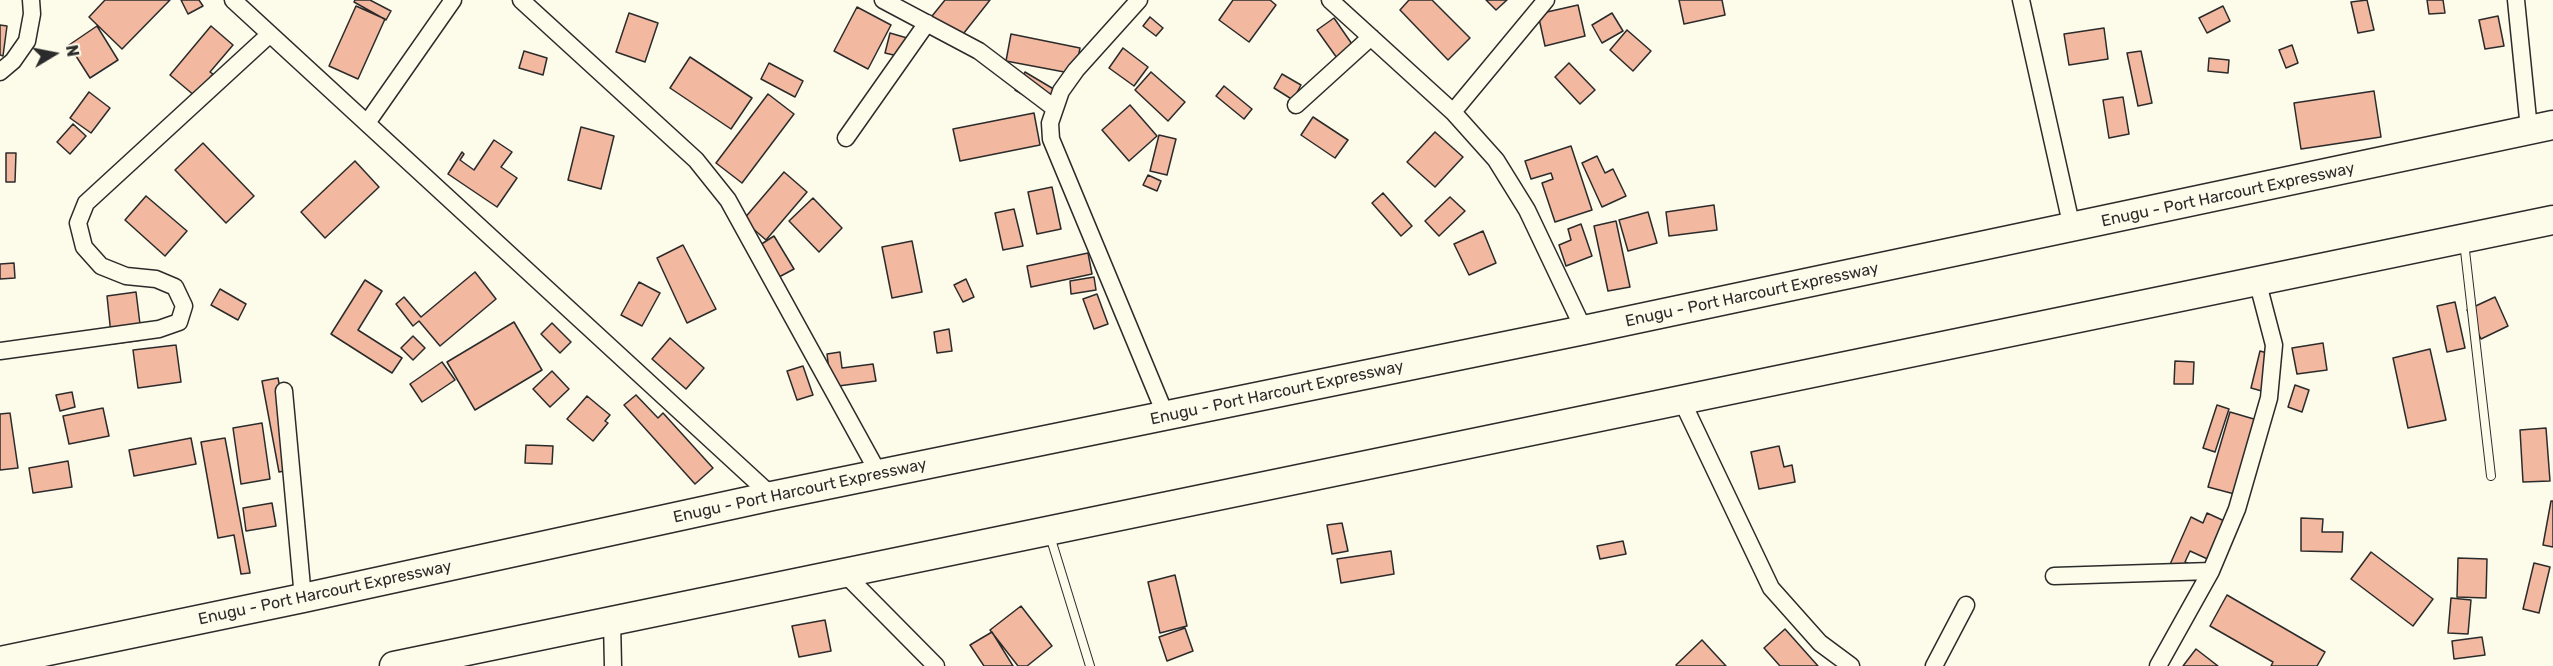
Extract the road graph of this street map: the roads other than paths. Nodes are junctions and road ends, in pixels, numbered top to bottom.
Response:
1 (31, 0) edge
2 (234, 0) edge
3 (453, 0) edge
4 (522, 0) edge
5 (883, 0) edge
6 (1139, 0) edge
7 (1330, 0) edge
8 (1546, 0) edge
9 (2021, 0) edge
10 (2516, 0) edge
11 (927, 23) junction
12 (270, 34) junction
13 (1371, 37) junction
14 (0, 72) edge
15 (1296, 105) dead end
16 (1053, 106) junction
17 (1453, 112) junction
18 (367, 123) junction
19 (2541, 127) edge
20 (846, 138) dead end
21 (2553, 220) edge
22 (2072, 228) junction
23 (2464, 238) junction
24 (2258, 280) junction
25 (1584, 330) junction
26 (0, 351) edge
27 (284, 391) dead end
28 (1681, 399) junction
29 (1166, 416) junction
30 (879, 474) junction
31 (2491, 476) dead end
32 (772, 496) junction
33 (1048, 530) junction
34 (2211, 571) junction
35 (844, 573) junction
36 (2054, 576) dead end
37 (303, 598) junction
38 (1966, 605) dead end
39 (612, 621) junction
40 (0, 660) edge
41 (1847, 665) edge
42 (394, 666) edge
43 (613, 666) edge
44 (936, 666) edge
45 (1090, 666) edge
46 (1934, 666) edge
47 (2158, 666) edge

1 - 14 street
2 - 12 street
3 - 18 street
4 - 30 street
5 - 11 street
6 - 16 street
7 - 13 street
8 - 17 street
9 - 22 street
10 - 19 street
11 - 16 street
11 - 20 street
12 - 18 street
12 - 26 street
13 - 15 street
13 - 17 street
16 - 29 street
17 - 25 street
18 - 32 street
19 - 22 highway, Enugu - Port Harcourt Expressway
21 - 23 highway
22 - 25 highway, Enugu - Port Harcourt Expressway
23 - 24 highway
23 - 31 lane
24 - 28 highway
24 - 34 street
25 - 29 highway, Enugu - Port Harcourt Expressway
27 - 37 street
28 - 33 highway
28 - 41 street
29 - 30 highway, Enugu - Port Harcourt Expressway
30 - 32 highway, Enugu - Port Harcourt Expressway
32 - 37 highway, Enugu - Port Harcourt Expressway
33 - 35 highway
33 - 45 lane
34 - 36 street
34 - 47 street
35 - 39 highway
35 - 44 street
37 - 40 highway, Enugu - Port Harcourt Expressway
38 - 46 street
39 - 42 highway
39 - 43 street

